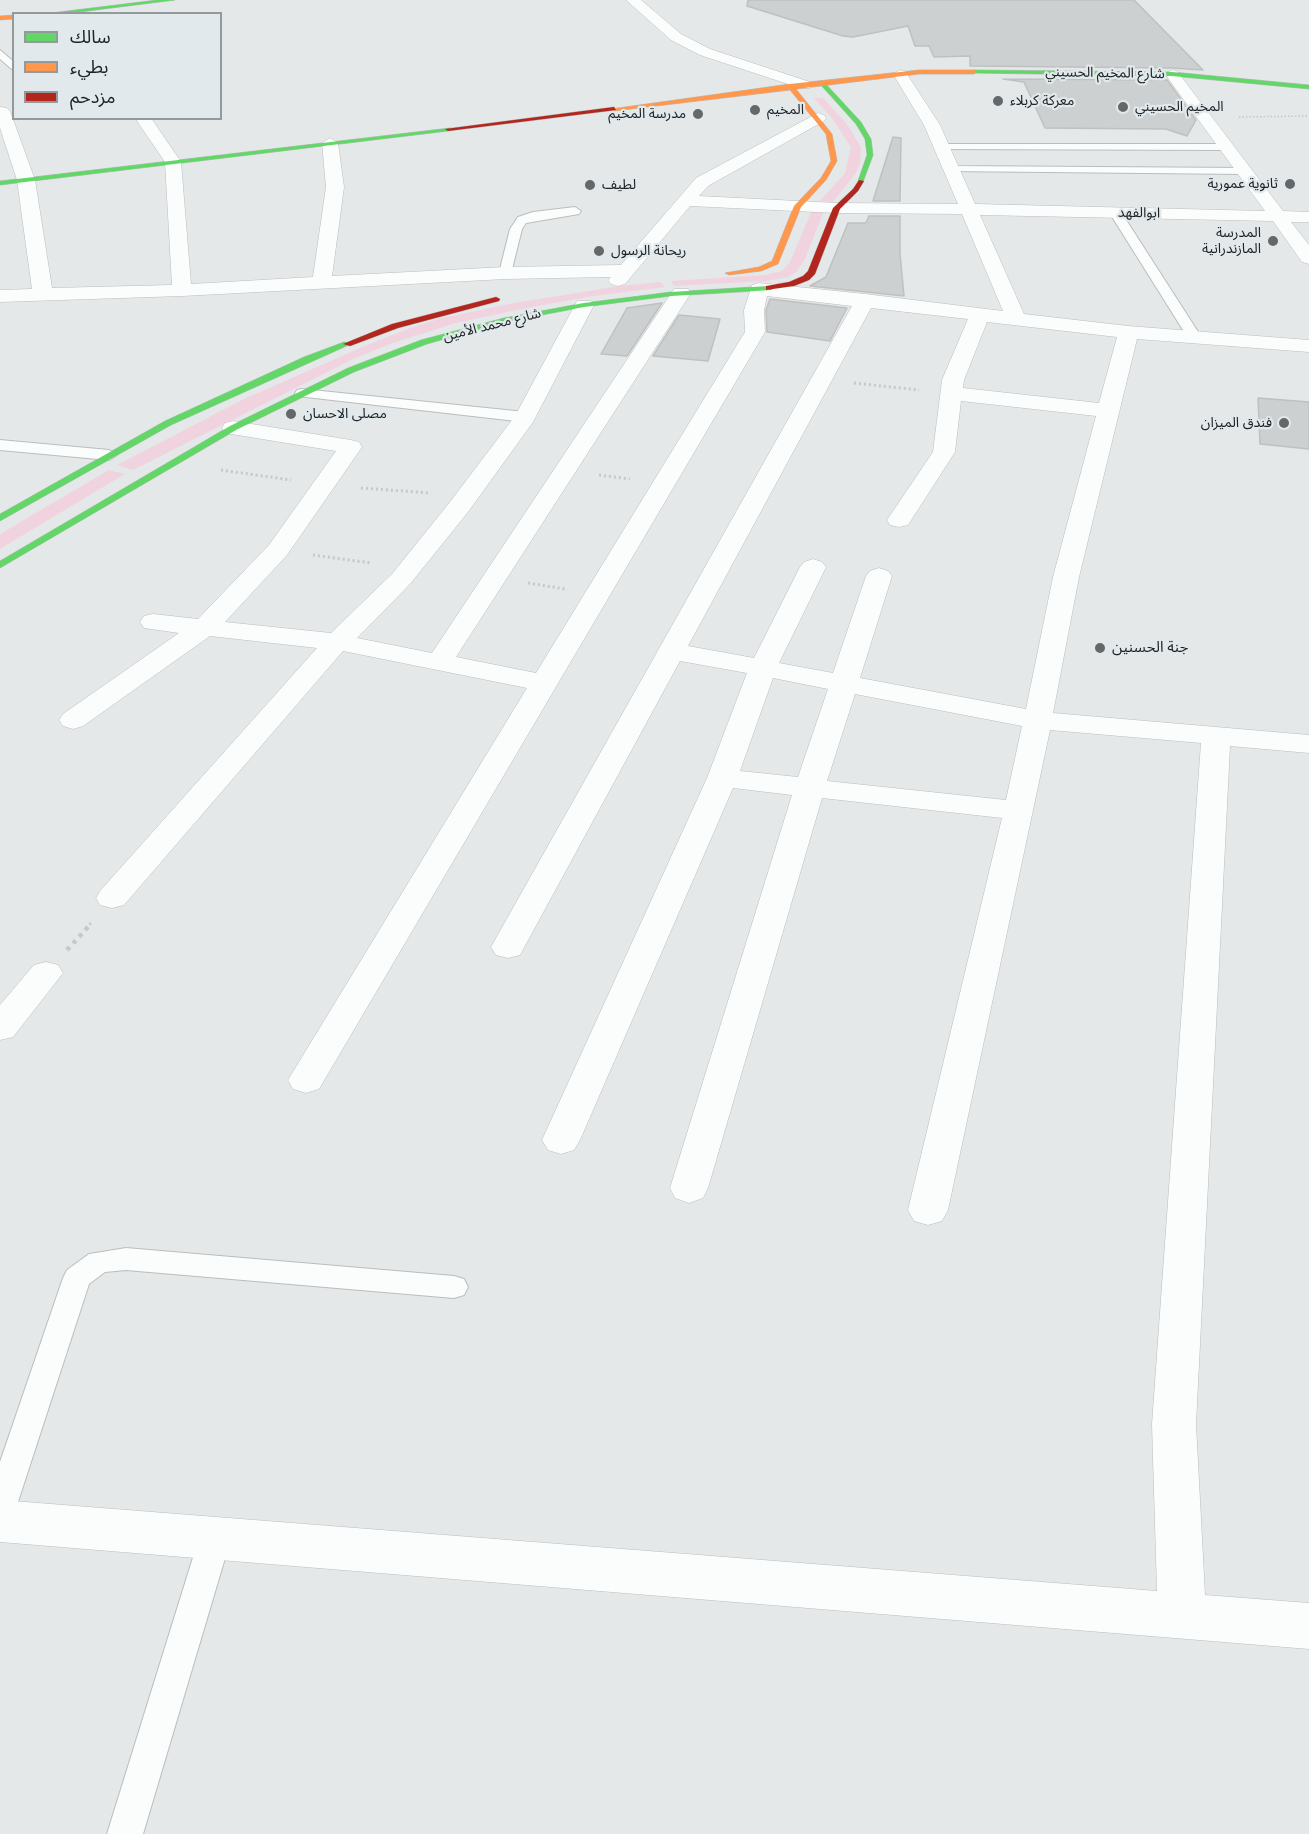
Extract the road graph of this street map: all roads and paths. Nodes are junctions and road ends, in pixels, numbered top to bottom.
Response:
1 (172, 0) edge
2 (633, 0) edge
3 (63, 12) edge
4 (0, 53) edge
5 (12, 66) edge
6 (900, 74) junction
7 (1172, 74) junction
8 (822, 83) junction
9 (798, 86) junction
10 (1309, 87) edge
11 (5, 111) edge
12 (1309, 116) edge
13 (818, 118) junction
14 (1205, 118) junction
15 (144, 120) edge
16 (330, 143) junction
17 (942, 147) junction
18 (1227, 147) junction
19 (173, 162) junction
20 (951, 170) junction
21 (1244, 171) junction
22 (26, 180) junction
23 (0, 183) edge
24 (685, 201) junction
25 (798, 206) junction
26 (837, 208) junction
27 (968, 209) junction
28 (575, 211) dead end
29 (1115, 212) junction
30 (1278, 216) junction
31 (1309, 217) edge
32 (1309, 258) edge
33 (505, 273) junction
34 (716, 273) dead end
35 (627, 276) junction
36 (322, 284) junction
37 (759, 289) junction
38 (182, 290) junction
39 (681, 293) junction
40 (43, 295) junction
41 (578, 295) junction
42 (0, 296) edge
43 (507, 297) dead end
44 (865, 300) junction
45 (980, 315) junction
46 (1017, 320) junction
47 (1128, 332) junction
48 (1196, 338) junction
49 (1309, 346) edge
50 (821, 380) junction
51 (302, 393) junction
52 (952, 393) junction
53 (1108, 411) junction
54 (525, 417) junction
55 (233, 428) junction
56 (0, 445) edge
57 (109, 455) junction
58 (0, 518) edge
59 (899, 520) dead end
60 (0, 565) edge
61 (813, 567) dead end
62 (879, 576) dead end
63 (153, 622) dead end
64 (204, 628) junction
65 (337, 642) junction
66 (672, 651) junction
67 (439, 662) junction
68 (763, 668) junction
69 (544, 683) junction
70 (844, 684) junction
71 (73, 720) dead end
72 (1037, 720) junction
73 (1216, 736) junction
74 (1309, 744) edge
75 (722, 777) junction
76 (810, 787) junction
77 (1019, 811) junction
78 (112, 898) joint
79 (508, 947) dead end
80 (46, 973) joint
81 (0, 1028) edge
82 (306, 1080) dead end
83 (561, 1140) dead end
84 (689, 1188) dead end
85 (928, 1210) dead end
86 (454, 1287) dead end
87 (0, 1508) edge
88 (0, 1521) edge
89 (214, 1538) junction
90 (1182, 1616) junction
91 (1309, 1626) edge
92 (125, 1834) edge

1 - 3 main road
2 - 9 street
4 - 5 lane
6 - 7 main road, شارع المخيم الحسيني
6 - 8 main road, شارع المخيم الحسيني
6 - 17 street
7 - 10 main road, شارع المخيم الحسيني
7 - 14 street
8 - 9 main road, شارع المخيم الحسيني
8 - 26 main road, شارع محمد الأمين
9 - 13 main road
9 - 16 main road, شارع المخيم الحسيني
11 - 22 street
12 - 14 path
13 - 24 street
13 - 25 main road
14 - 18 street
15 - 19 street
16 - 19 main road, شارع المخيم الحسيني
16 - 36 street
17 - 18 lane
17 - 20 street
18 - 21 street
19 - 22 main road, شارع المخيم الحسيني
19 - 38 street
20 - 21 lane
20 - 27 street
21 - 30 street
22 - 23 main road, شارع المخيم الحسيني
22 - 40 street
24 - 25 street
24 - 35 street
25 - 26 street
25 - 34 main road
26 - 27 street, ابوالفهد
26 - 37 main road, شارع محمد الأمين
27 - 29 street, ابوالفهد
27 - 46 street
28 - 33 lane
29 - 30 street, ابوالفهد
29 - 48 lane
30 - 31 street, ابوالفهد
30 - 32 street
33 - 35 street
33 - 36 street
35 - 41 main road, شارع محمد الأمين
36 - 38 street
37 - 39 main road, شارع محمد الأمين
37 - 44 street
37 - 69 street
38 - 40 street
39 - 41 main road, شارع محمد الأمين
39 - 67 street
40 - 42 street
41 - 51 main road, شارع محمد الأمين
41 - 54 street
43 - 57 main road, شارع محمد الأمين
44 - 45 street
44 - 50 street
45 - 46 street
45 - 52 street
46 - 47 street
47 - 48 street
47 - 53 street
48 - 49 street
50 - 52 path
50 - 66 street
51 - 54 lane
51 - 55 main road, شارع محمد الأمين
52 - 53 street
52 - 59 street
53 - 72 street
54 - 65 street
55 - 60 main road, شارع محمد الأمين
55 - 64 street
56 - 57 lane
57 - 58 main road, شارع محمد الأمين
61 - 68 street
62 - 70 street
63 - 64 street
64 - 65 street
64 - 71 street
65 - 67 street
65 - 78 street
66 - 68 street
66 - 79 street
67 - 69 street
68 - 70 street
68 - 75 street
69 - 82 street
70 - 72 street
70 - 76 street
72 - 73 street
72 - 77 street
73 - 74 street
73 - 90 street
75 - 76 street
75 - 83 street
76 - 77 street
76 - 84 street
77 - 85 street
78 - 80 path
80 - 81 street
86 - 87 lane
88 - 89 street
89 - 90 street
89 - 92 lane
90 - 91 street

